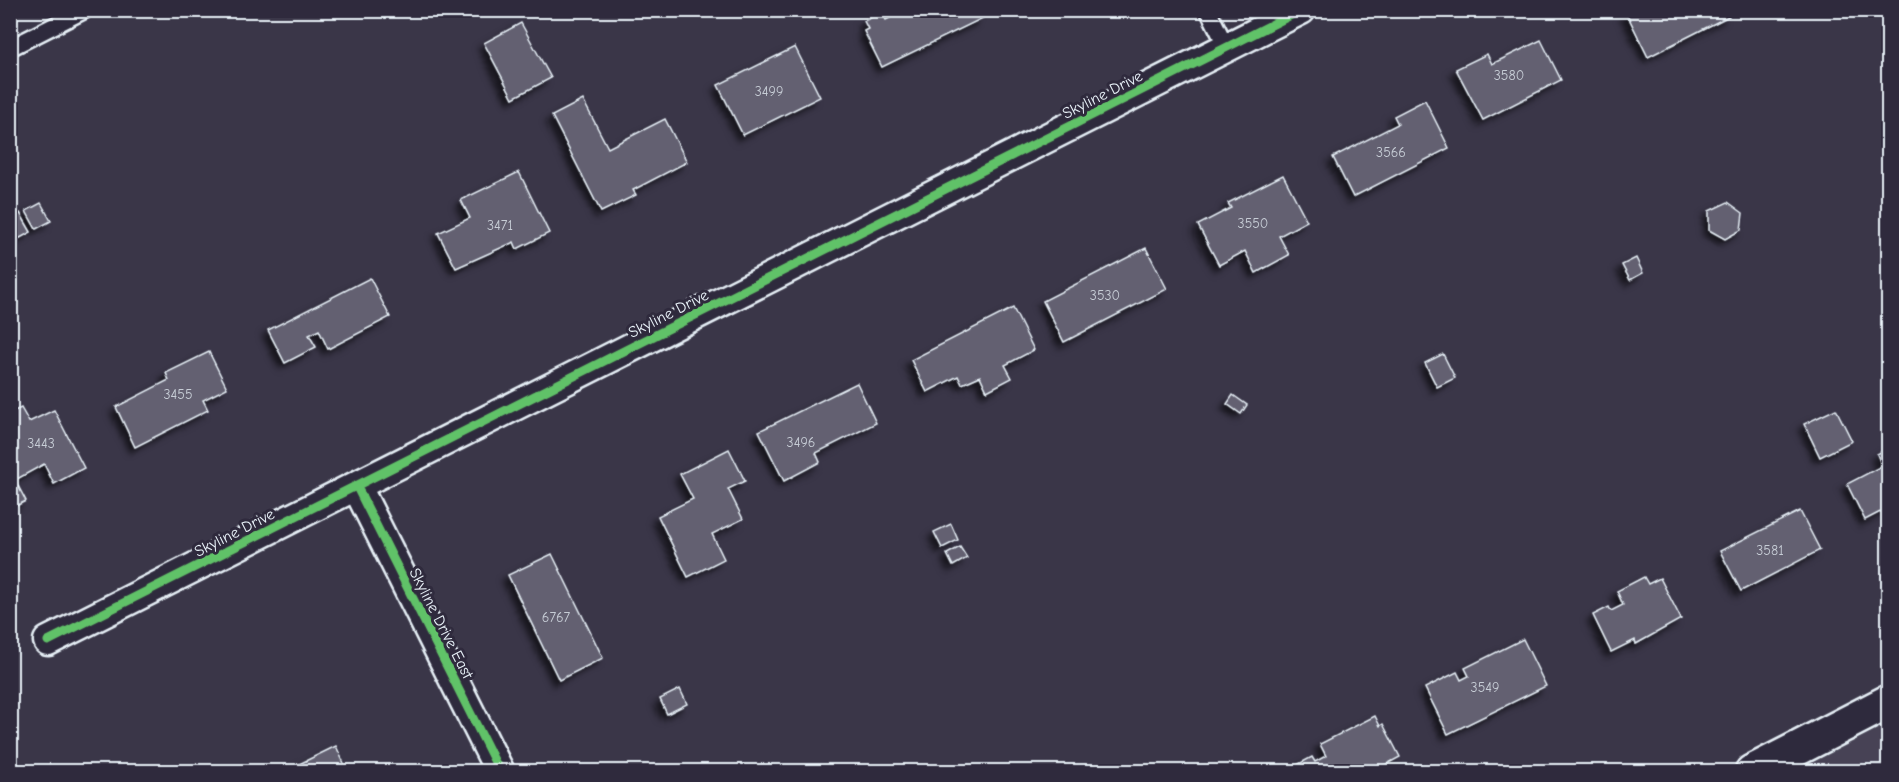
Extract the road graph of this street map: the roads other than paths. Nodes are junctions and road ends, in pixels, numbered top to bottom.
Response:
1 (85, 10) edge
2 (1208, 10) edge
3 (1301, 10) edge
4 (10, 48) edge
5 (1227, 48) junction
6 (357, 487) junction
7 (48, 641) dead end
8 (1888, 702) edge
9 (500, 771) edge
10 (1752, 771) edge

1 - 4 lane
2 - 5 lane
3 - 5 street, Skyline Drive
5 - 6 street, Skyline Drive
6 - 7 street, Skyline Drive
6 - 9 street, Skyline Drive East
8 - 10 main road

